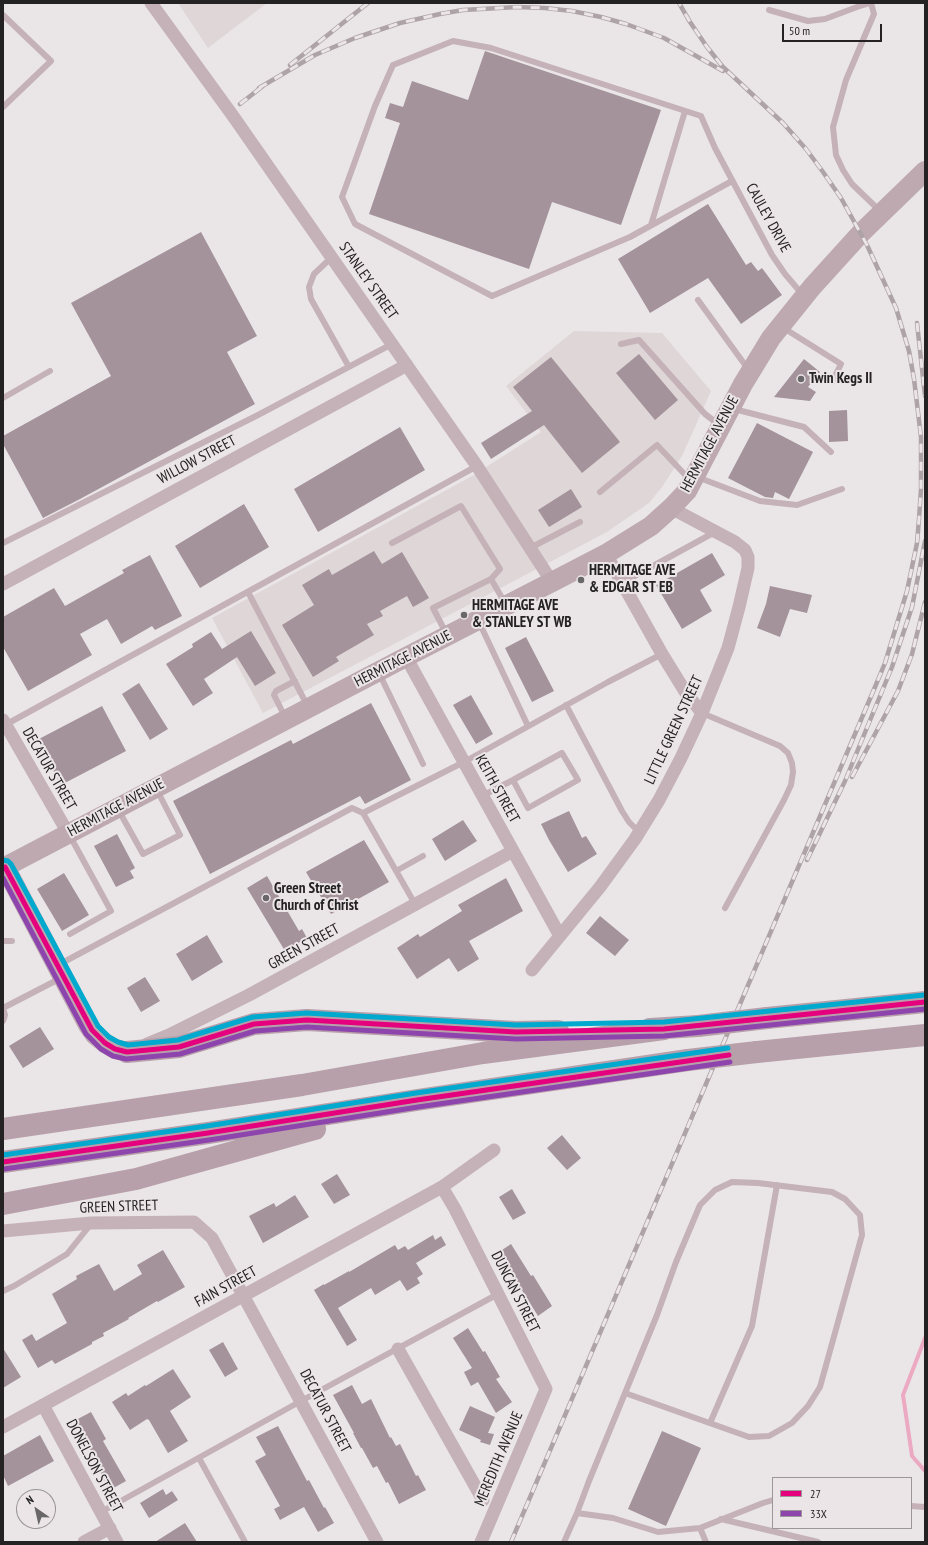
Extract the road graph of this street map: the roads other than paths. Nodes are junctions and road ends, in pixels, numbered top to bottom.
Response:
1 (152, 3) edge
2 (871, 3) edge
3 (769, 10) dead end
4 (3, 15) edge
5 (3, 108) edge
6 (685, 111) junction
7 (925, 171) edge
8 (732, 181) junction
9 (882, 213) junction
10 (651, 225) junction
11 (332, 258) junction
12 (805, 296) junction
13 (698, 300) dead end
14 (781, 326) junction
15 (392, 344) junction
16 (621, 344) dead end
17 (407, 365) junction
18 (349, 367) junction
19 (50, 372) dead end
20 (750, 372) junction
21 (832, 382) dead end
22 (3, 398) edge
23 (730, 408) junction
24 (721, 426) junction
25 (831, 452) dead end
26 (477, 466) junction
27 (694, 479) junction
28 (842, 489) dead end
29 (600, 492) dead end
30 (671, 508) junction
31 (580, 522) dead end
32 (715, 532) junction
33 (3, 543) edge
34 (392, 543) dead end
35 (530, 548) junction
36 (606, 554) junction
37 (491, 578) junction
38 (552, 582) junction
39 (622, 583) junction
40 (3, 584) edge
41 (248, 592) junction
42 (507, 606) junction
43 (478, 620) junction
44 (448, 636) junction
45 (662, 654) junction
46 (406, 657) junction
47 (379, 671) junction
48 (295, 681) junction
49 (566, 705) junction
50 (308, 708) junction
51 (702, 713) junction
52 (286, 720) junction
53 (4, 724) edge
54 (528, 726) junction
55 (464, 762) junction
56 (423, 764) dead end
57 (513, 780) junction
58 (155, 788) junction
59 (482, 796) junction
60 (118, 807) junction
61 (363, 813) junction
62 (639, 832) junction
63 (68, 833) junction
64 (513, 851) junction
65 (423, 856) dead end
66 (4, 868) edge
67 (396, 871) junction
68 (415, 904) junction
69 (726, 908) dead end
70 (70, 934) dead end
71 (560, 936) junction
72 (12, 941) dead end
73 (3, 942) edge
74 (532, 970) dead end
75 (60, 972) junction
76 (925, 1002) edge
77 (3, 1021) edge
78 (664, 1028) junction
79 (925, 1035) edge
80 (127, 1052) junction
81 (417, 1100) junction
82 (3, 1130) edge
83 (494, 1150) dead end
84 (3, 1162) edge
85 (777, 1185) junction
86 (442, 1187) junction
87 (3, 1204) edge
88 (91, 1223) junction
89 (3, 1232) edge
90 (3, 1291) edge
91 (498, 1294) junction
92 (244, 1295) junction
93 (398, 1349) junction
94 (546, 1389) joint
95 (625, 1392) junction
96 (301, 1401) junction
97 (43, 1404) junction
98 (710, 1423) junction
99 (3, 1427) edge
100 (199, 1458) junction
101 (483, 1500) dead end
102 (772, 1500) edge
103 (912, 1506) edge
104 (925, 1507) edge
105 (101, 1512) junction
106 (577, 1513) junction
107 (722, 1519) junction
108 (110, 1528) junction
109 (700, 1528) junction
110 (84, 1542) edge
111 (117, 1542) edge
112 (245, 1542) edge
113 (377, 1542) edge
114 (481, 1542) edge
115 (564, 1542) edge
116 (706, 1542) edge
117 (818, 1542) edge

1 - 11 street, STANLEY STREET
2 - 3 lane
2 - 9 lane
4 - 5 lane
6 - 8 lane, CAULEY DRIVE
6 - 10 lane
6 - 10 lane, CAULEY DRIVE
7 - 9 main road, HERMITAGE AVENUE
8 - 10 lane
8 - 12 lane, CAULEY DRIVE
9 - 12 main road, HERMITAGE AVENUE
11 - 15 street, STANLEY STREET
11 - 18 lane
12 - 14 main road, HERMITAGE AVENUE
13 - 20 lane
14 - 20 main road, HERMITAGE AVENUE
14 - 21 lane
15 - 17 street, STANLEY STREET
15 - 18 lane
16 - 24 lane
17 - 26 street, STANLEY STREET
17 - 40 street, WILLOW STREET
18 - 33 lane
19 - 22 lane
20 - 23 main road, HERMITAGE AVENUE
23 - 24 main road, HERMITAGE AVENUE
23 - 25 lane
24 - 27 main road, HERMITAGE AVENUE
26 - 35 street, STANLEY STREET
26 - 41 lane
27 - 28 lane
27 - 29 lane
27 - 30 main road, HERMITAGE AVENUE
30 - 32 street, LITTLE GREEN STREET
30 - 36 main road, HERMITAGE AVENUE
31 - 35 lane
32 - 39 lane
32 - 51 street, LITTLE GREEN STREET
34 - 37 lane
35 - 38 street, STANLEY STREET
36 - 38 main road, HERMITAGE AVENUE
36 - 39 street
37 - 42 lane
37 - 44 lane
38 - 42 main road, HERMITAGE AVENUE
39 - 45 street
41 - 48 lane
41 - 53 lane
42 - 43 main road, HERMITAGE AVENUE
43 - 44 main road, HERMITAGE AVENUE
43 - 54 lane
44 - 46 main road, HERMITAGE AVENUE
45 - 49 lane
45 - 51 street
46 - 47 main road, HERMITAGE AVENUE
46 - 55 street, KEITH STREET
47 - 50 main road, HERMITAGE AVENUE
47 - 56 lane
48 - 50 lane
48 - 52 lane
49 - 54 lane
49 - 62 lane
50 - 52 main road, HERMITAGE AVENUE
51 - 62 street, LITTLE GREEN STREET
51 - 69 lane
52 - 58 main road, HERMITAGE AVENUE
53 - 63 street, DECATUR STREET
54 - 55 lane
55 - 59 street, KEITH STREET
55 - 61 lane
57 - 57 lane
57 - 59 lane
58 - 60 main road, HERMITAGE AVENUE
58 - 60 lane
59 - 64 street, KEITH STREET
60 - 63 main road, HERMITAGE AVENUE
61 - 67 lane
61 - 75 lane
62 - 71 street, LITTLE GREEN STREET
63 - 66 main road, HERMITAGE AVENUE
63 - 70 lane
64 - 68 street, GREEN STREET
64 - 71 street, KEITH STREET
65 - 67 lane
66 - 75 main road
67 - 68 lane
68 - 80 street, GREEN STREET
71 - 74 street, LITTLE GREEN STREET
72 - 73 lane
75 - 77 lane
75 - 80 main road
76 - 78 highway, bridge
78 - 80 highway
78 - 82 highway
79 - 81 highway, bridge
81 - 84 highway
81 - 87 highway
83 - 86 street, FAIN STREET
85 - 95 lane
85 - 98 lane
85 - 98 lane
86 - 91 street, DUNCAN STREET
86 - 92 street, FAIN STREET
88 - 89 street, GREEN STREET
88 - 90 lane
88 - 92 street, GREEN STREET
91 - 93 lane
91 - 94 street, DUNCAN STREET
92 - 96 street, DECATUR STREET
92 - 97 street, FAIN STREET
93 - 96 lane
93 - 101 street
94 - 114 street, MEREDITH AVENUE
95 - 98 lane
95 - 106 lane
96 - 100 lane
96 - 113 street, DECATUR STREET
97 - 99 street, FAIN STREET
97 - 105 street, DONELSON STREET
100 - 105 lane
100 - 112 lane
102 - 107 lane
103 - 104 lane
105 - 108 street, DONELSON STREET
106 - 109 lane
106 - 115 lane
107 - 109 lane
107 - 117 lane
108 - 110 street
108 - 111 street, DONELSON STREET
109 - 116 lane

